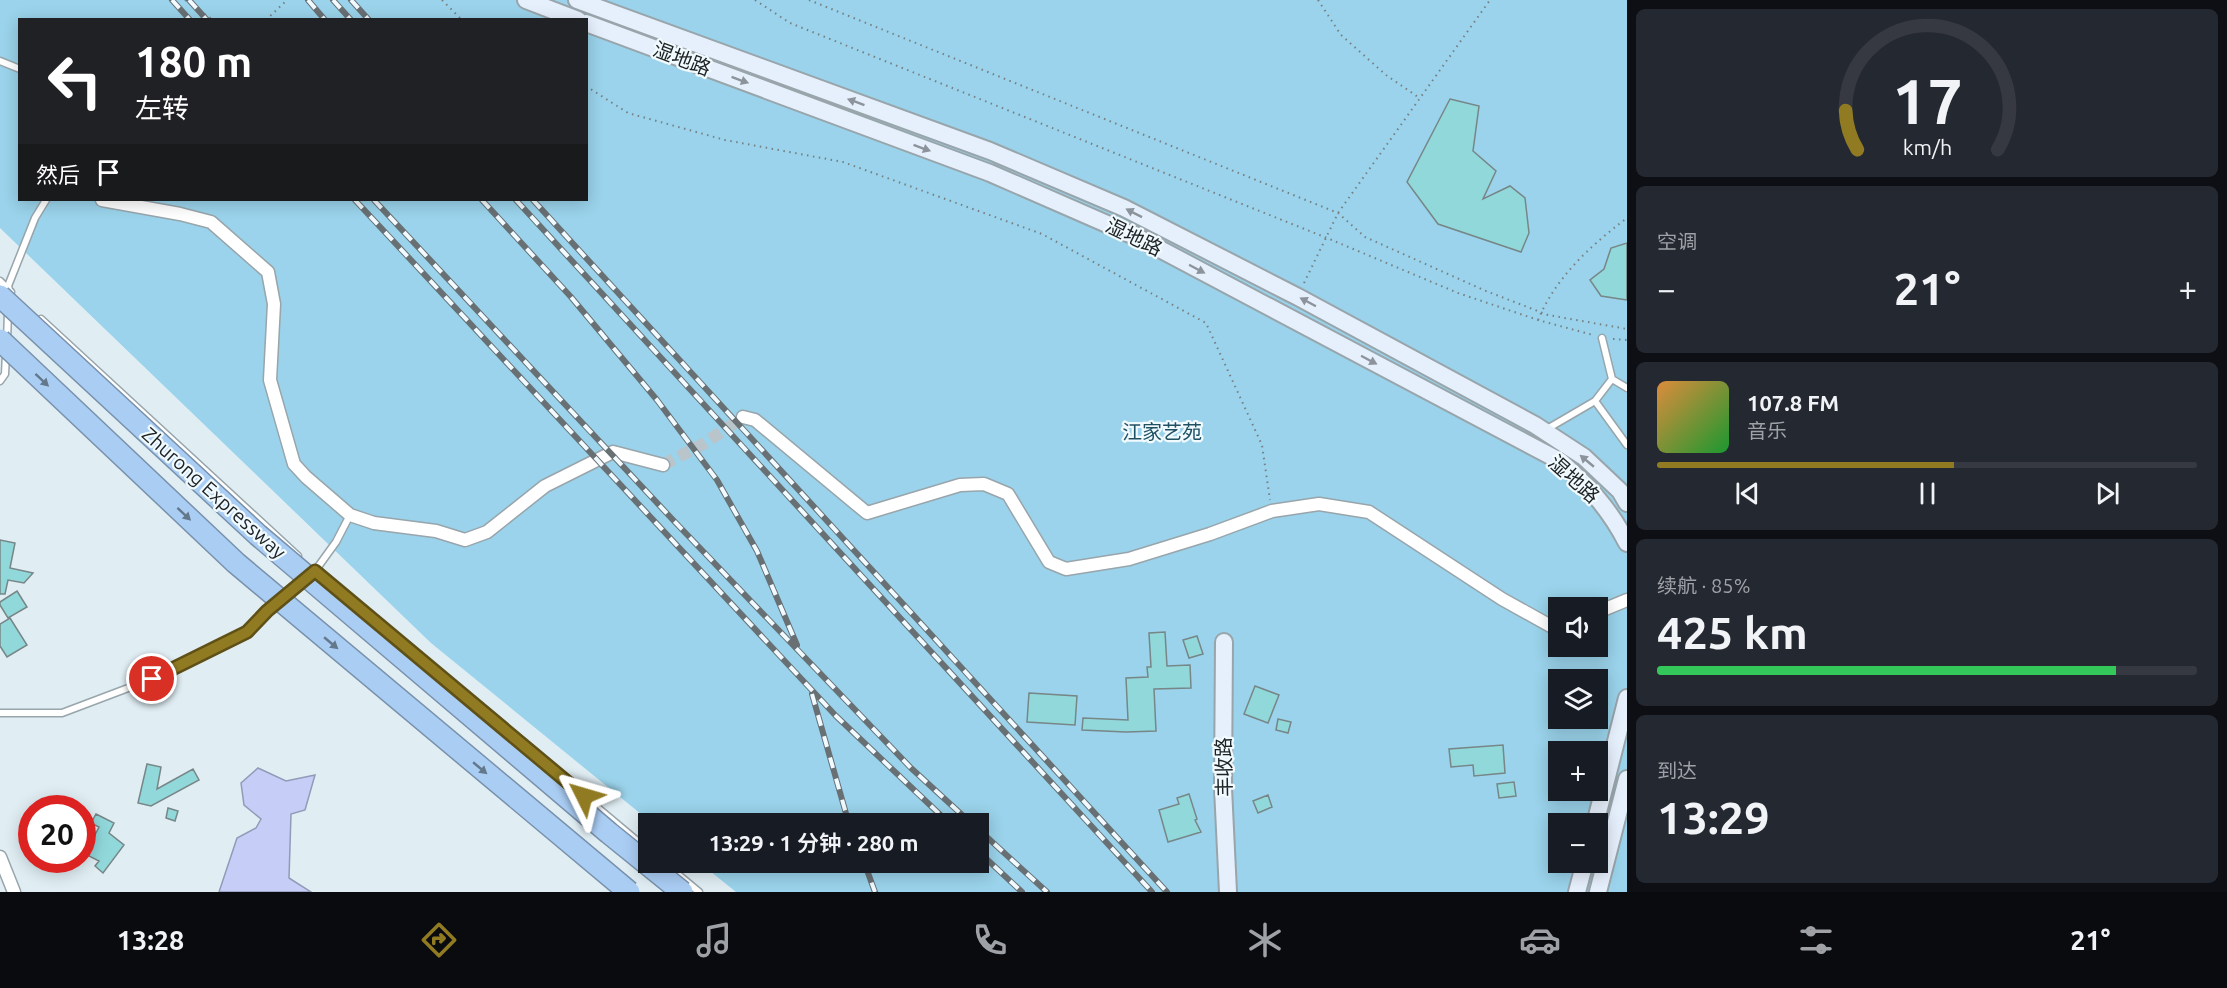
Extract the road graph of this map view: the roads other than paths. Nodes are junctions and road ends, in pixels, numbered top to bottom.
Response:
1 (526, 0) edge
2 (577, 0) edge
3 (573, 18) edge
4 (588, 24) edge
5 (0, 61) edge
6 (18, 68) edge
7 (45, 201) edge
8 (108, 201) edge
9 (0, 281) edge
10 (9, 295) edge
11 (35, 315) dead end
12 (1602, 338) road end
13 (0, 340) edge
14 (1612, 379) junction
15 (0, 381) edge
16 (1626, 389) edge
17 (1595, 401) junction
18 (743, 417) dead end
19 (1544, 431) junction
20 (1627, 445) edge
21 (663, 465) tunnel mouth
22 (1627, 503) edge
23 (350, 515) junction
24 (1627, 543) edge
25 (315, 571) junction
26 (324, 578) dead end
27 (1627, 600) edge
28 (1608, 608) edge
29 (1548, 625) edge
30 (1224, 642) dead end
31 (422, 661) dead end
32 (1627, 698) edge
33 (0, 713) edge
34 (1627, 779) edge
35 (1598, 813) edge
36 (638, 842) edge
37 (0, 857) edge
38 (676, 873) edge
39 (1582, 873) edge
40 (14, 892) edge
41 (629, 892) edge
42 (682, 892) edge
43 (699, 892) edge
44 (1228, 892) edge
45 (1577, 892) edge
46 (1598, 892) edge

1 - 3 street
19 -> 2 street, 湿地路
4 -> 24 street, 湿地路
5 - 6 lane
7 - 10 lane
8 - 23 street
9 - 10 lane
10 - 15 lane
10 - 42 highway, Zhurong Expressway, bridge
11 - 25 lane
12 - 14 lane
13 -> 41 highway, Zhurong Expressway, bridge
14 - 16 lane
14 - 17 lane
17 - 19 lane
17 - 20 lane
18 - 29 street
22 -> 19 street, 湿地路
21 - 23 street
23 - 25 lane
25 - 26 lane
25 - 33 lane
27 - 28 street
30 - 44 street, 丰收路
31 - 36 lane
32 - 35 street
34 - 46 street
37 - 40 street
38 - 43 lane
39 - 45 street

